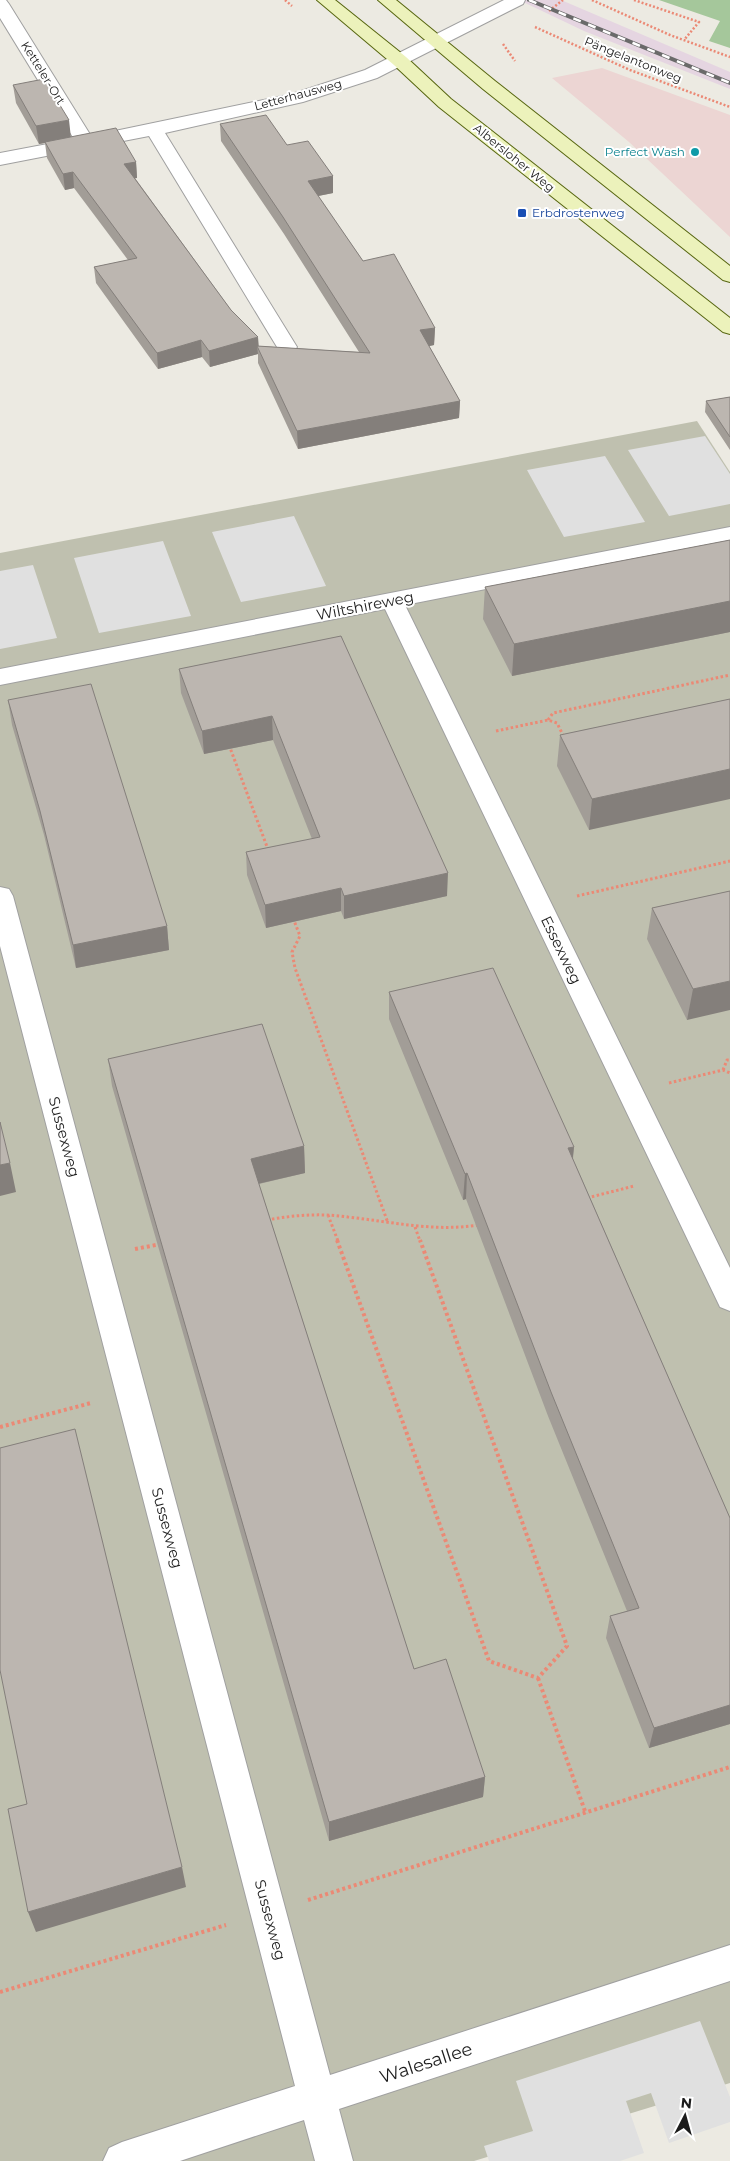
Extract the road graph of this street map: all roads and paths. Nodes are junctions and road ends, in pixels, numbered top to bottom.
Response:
1 (325, 0) edge
2 (386, 0) edge
3 (517, 0) edge
4 (592, 0) edge
5 (634, 0) edge
6 (0, 4) edge
7 (530, 25) dead end
8 (684, 40) junction
9 (436, 43) junction
10 (730, 57) edge
11 (400, 62) junction
12 (730, 107) edge
13 (154, 130) junction
14 (85, 142) junction
15 (0, 159) edge
16 (730, 276) edge
17 (730, 328) edge
18 (287, 347) edge
19 (730, 534) edge
20 (392, 601) junction
21 (730, 675) edge
22 (0, 677) edge
23 (548, 720) junction
24 (533, 724) dead end
25 (571, 738) edge
26 (228, 743) edge
27 (269, 853) edge
28 (730, 861) edge
29 (0, 896) edge
30 (539, 904) junction
31 (293, 917) edge
32 (730, 1060) edge
33 (723, 1070) junction
34 (730, 1073) edge
35 (705, 1074) dead end
36 (671, 1177) junction
37 (584, 1199) edge
38 (328, 1215) junction
39 (263, 1221) edge
40 (388, 1223) junction
41 (488, 1223) edge
42 (415, 1227) junction
43 (170, 1242) edge
44 (96, 1258) junction
45 (730, 1298) edge
46 (131, 1393) junction
47 (0, 1427) edge
48 (538, 1678) junction
49 (730, 1768) edge
50 (586, 1814) junction
51 (268, 1912) junction
52 (730, 1963) edge
53 (0, 1992) edge
54 (316, 2099) junction
55 (122, 2161) edge
56 (334, 2161) edge

1 - 11 main road, Albersloher Weg
2 - 9 main road
3 - 9 street
4 - 8 path
5 - 8 path
6 - 14 street, Ketteler-Ort
7 - 12 path, Pängelantonweg
8 - 10 path
9 - 11 street, Letterhausweg
9 - 16 main road
11 - 13 street, Letterhausweg
11 - 17 main road, Albersloher Weg
13 - 14 street, Letterhausweg
13 - 18 street
14 - 15 street, Letterhausweg
19 - 20 street, Wiltshireweg
20 - 22 street, Wiltshireweg
20 - 30 street, Essexweg
21 - 23 path
23 - 24 path
23 - 25 path
26 - 27 path
28 - 30 path
29 - 44 street, Sussexweg
30 - 36 street, Essexweg
31 - 40 path
32 - 33 path
33 - 34 path
33 - 35 path
36 - 37 path
36 - 45 street, Essexweg
38 - 39 path
38 - 40 path
38 - 48 path
40 - 42 path
41 - 42 path
42 - 48 path
43 - 44 path
44 - 46 street, Sussexweg
46 - 47 path
46 - 51 street, Sussexweg
48 - 50 path
49 - 50 path
50 - 51 path
51 - 53 path
51 - 54 street, Sussexweg
52 - 54 street, Walesallee
54 - 55 street, Walesallee
54 - 56 street, Sussexweg

